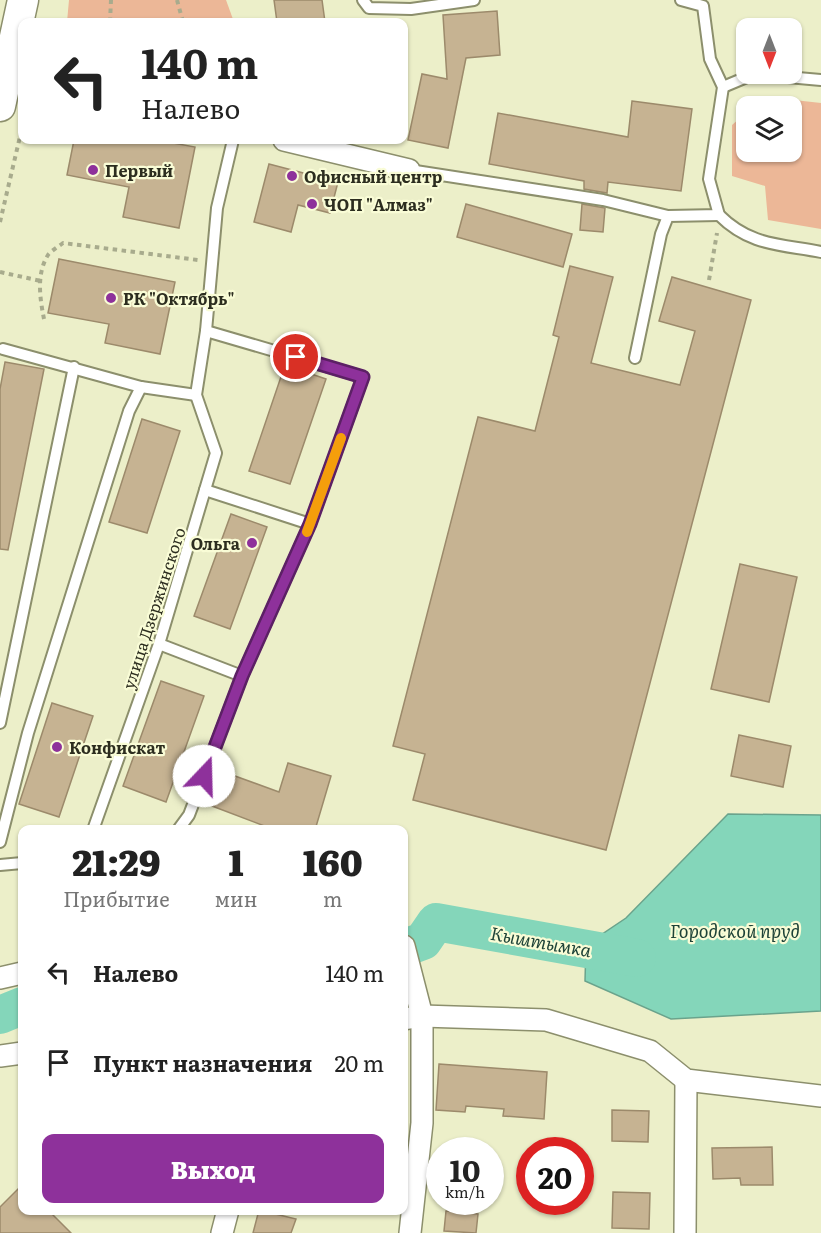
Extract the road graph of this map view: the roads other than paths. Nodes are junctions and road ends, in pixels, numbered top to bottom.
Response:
1 (23, 0) edge
2 (363, 0) edge
3 (474, 0) edge
4 (681, 0) edge
5 (703, 3) edge
6 (7, 29) edge
7 (14, 78) edge
8 (821, 80) edge
9 (723, 87) junction
10 (0, 106) edge
11 (232, 144) edge
12 (301, 144) edge
13 (410, 170) joint
14 (719, 215) junction
15 (668, 216) junction
16 (821, 252) edge
17 (206, 331) junction
18 (3, 349) dead end
19 (635, 358) dead end
20 (74, 367) junction
21 (141, 387) junction
22 (196, 395) junction
23 (205, 490) junction
24 (310, 524) junction
25 (159, 644) junction
26 (242, 676) junction
27 (0, 723) edge
28 (95, 825) edge
29 (182, 825) edge
30 (0, 842) edge
31 (18, 863) edge
32 (0, 865) edge
33 (408, 962) edge
34 (18, 974) edge
35 (0, 978) edge
36 (413, 1018) edge
37 (18, 1054) edge
38 (0, 1056) edge
39 (686, 1080) junction
40 (821, 1096) edge
41 (227, 1215) edge
42 (222, 1233) edge
43 (410, 1233) edge
44 (685, 1233) edge

1 - 6 main road
2 - 3 lane
4 - 5 lane
5 - 9 lane
6 - 7 main road
7 - 10 main road
8 - 9 lane
9 - 14 lane
11 - 17 lane
12 - 13 street
13 - 15 lane
14 - 15 lane
14 - 16 lane
15 - 19 lane
17 - 22 lane
17 - 24 lane
18 - 20 lane
20 - 21 lane
20 - 27 lane
21 - 22 lane
21 - 30 lane
22 - 23 lane, улица Дзержинского
23 - 24 lane
23 - 25 lane, улица Дзержинского
24 - 26 lane
25 - 26 lane
25 - 28 lane, улица Дзержинского
26 - 29 lane
31 - 32 lane
33 - 36 street
34 - 35 street
36 - 39 street
36 - 43 street
37 - 38 street
39 - 40 street
39 - 44 street
41 - 42 street

